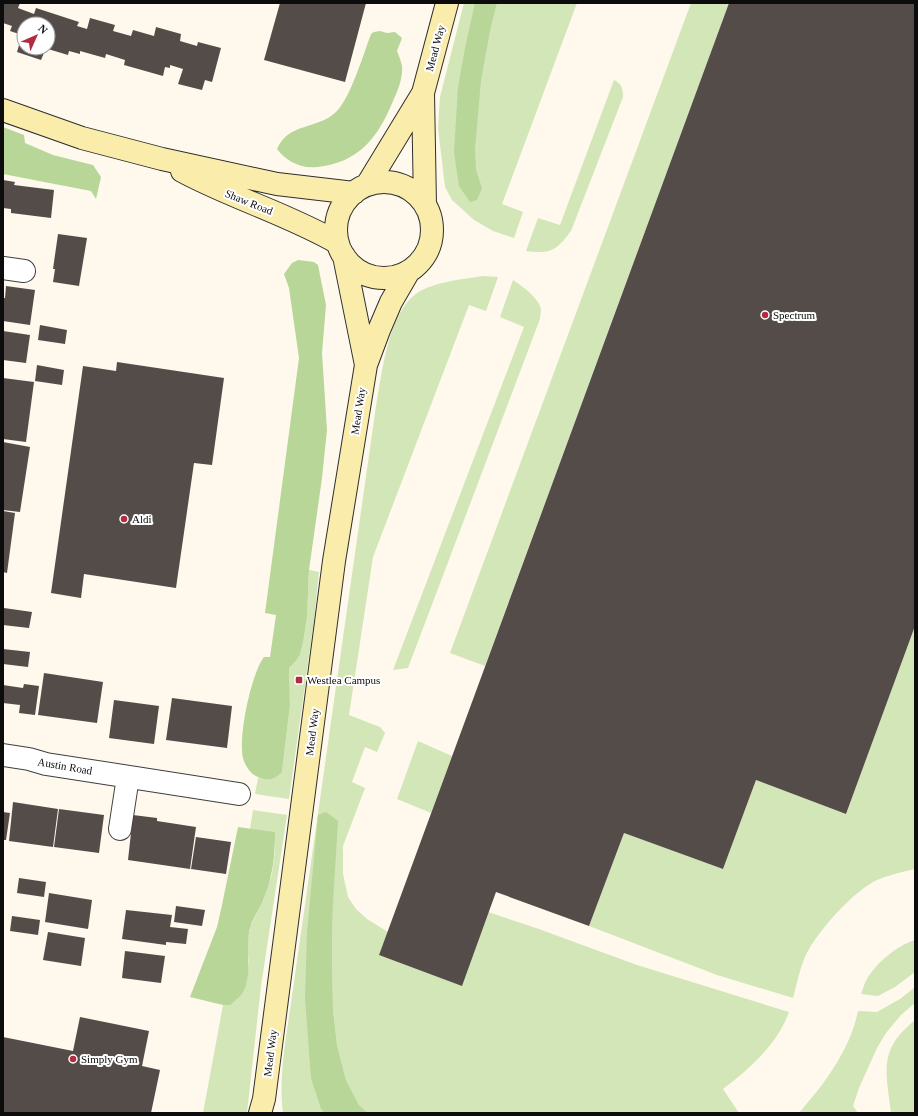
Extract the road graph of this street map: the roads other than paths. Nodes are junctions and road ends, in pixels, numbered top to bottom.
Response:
1 (447, 3) edge
2 (423, 93) junction
3 (3, 110) edge
4 (162, 159) junction
5 (360, 189) junction
6 (425, 205) junction
7 (341, 249) junction
8 (3, 268) edge
9 (24, 271) dead end
10 (409, 271) junction
11 (366, 365) junction
12 (3, 755) edge
13 (128, 777) junction
14 (239, 794) dead end
15 (120, 829) dead end
16 (264, 1108) edge

1 - 2 main road, Mead Way
2 - 5 main road, Mead Way
2 - 6 main road, Mead Way
3 - 4 main road, Shaw Road
4 - 5 main road, Shaw Road
4 - 7 main road, Shaw Road
5 - 6 main road
5 - 7 main road
6 - 10 main road
7 - 10 main road
7 - 11 main road, Mead Way
8 - 9 street
10 - 11 main road, Mead Way
11 - 16 main road, Mead Way
12 - 13 street, Austin Road
13 - 14 street, Austin Road
13 - 15 street

